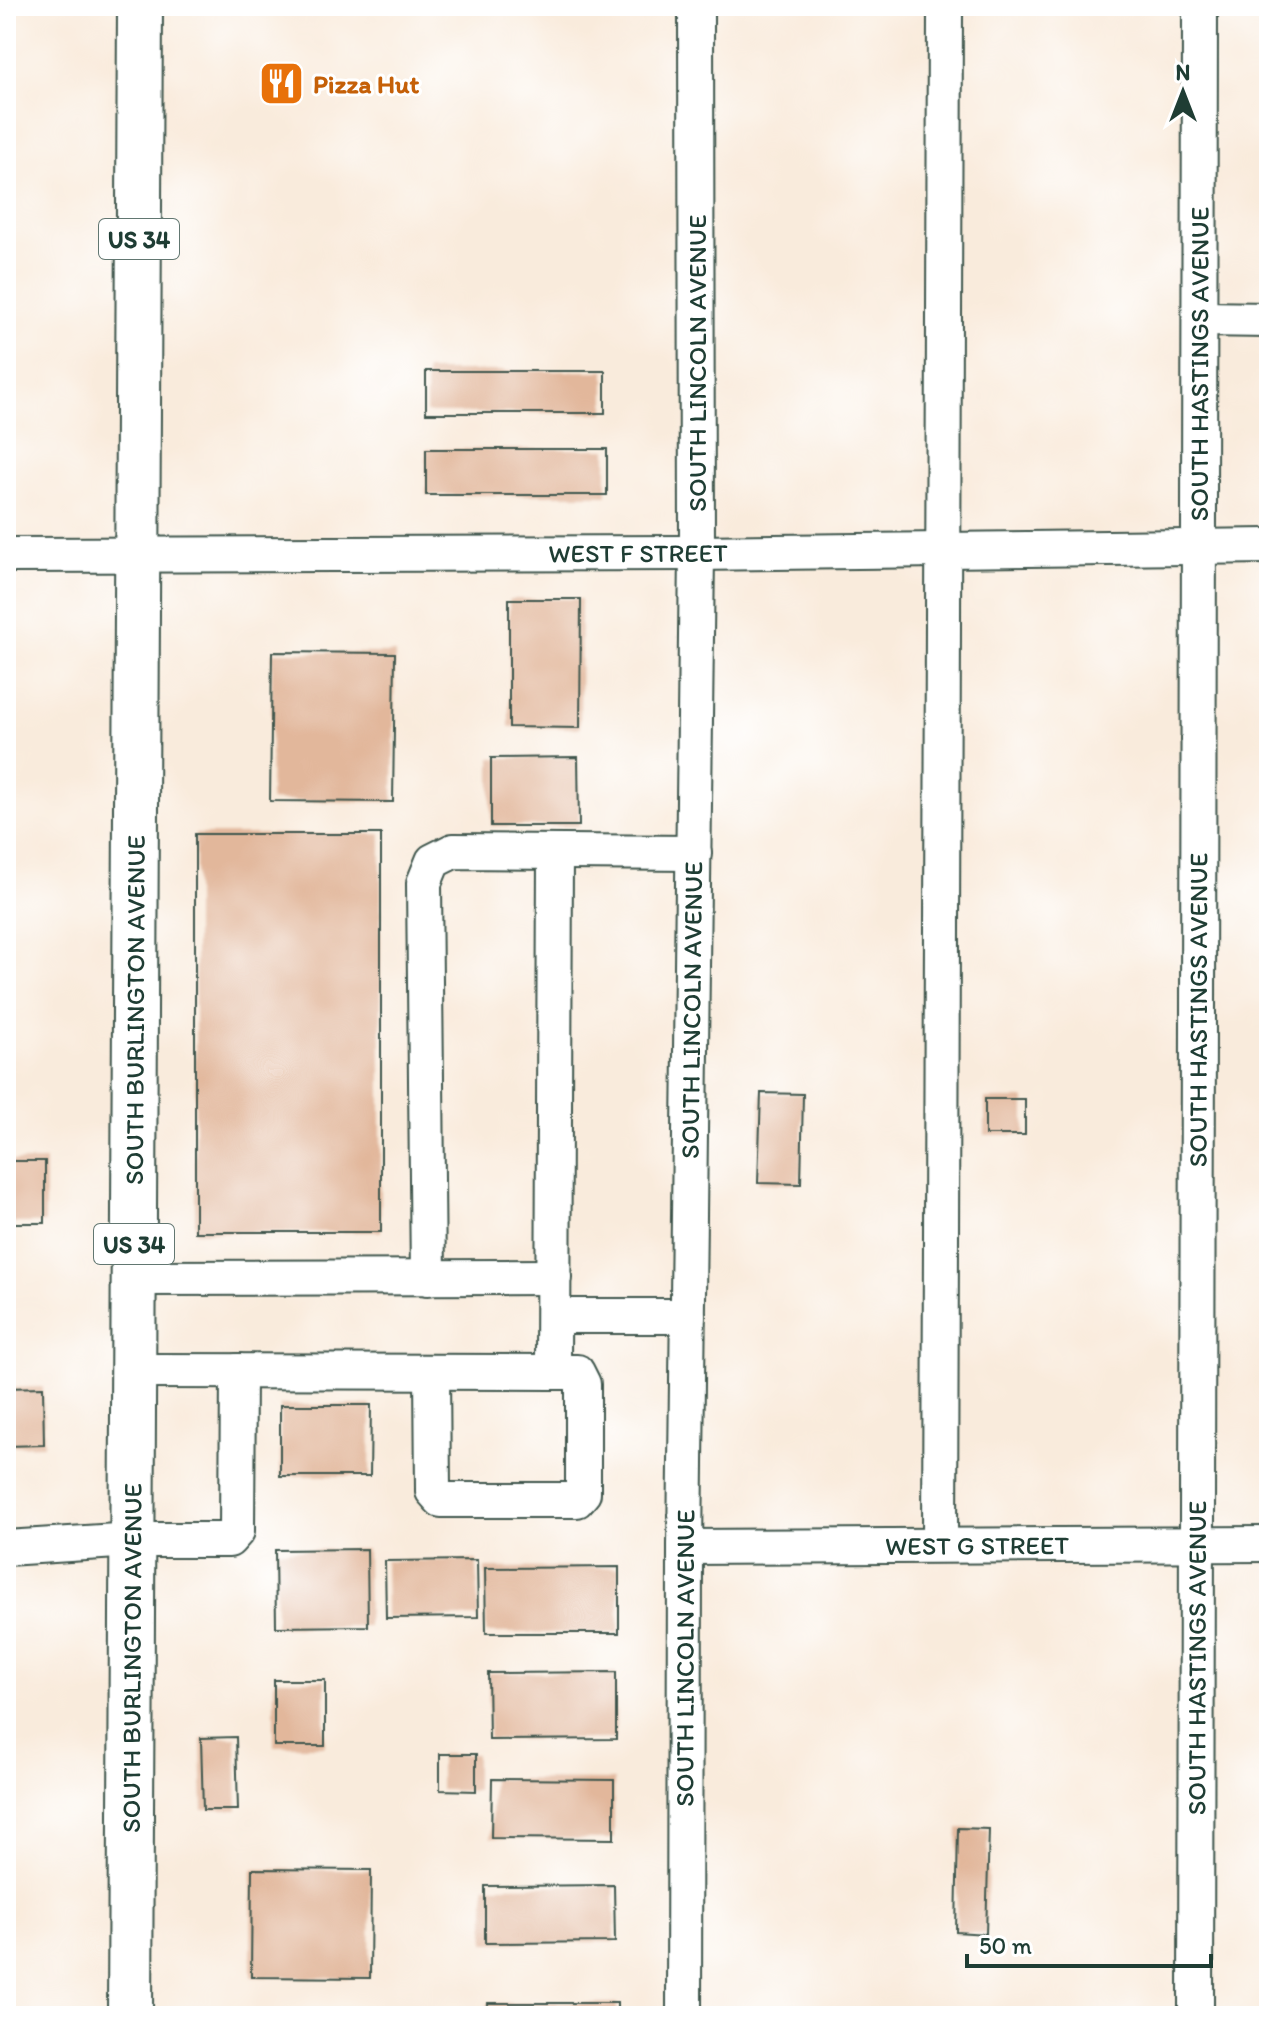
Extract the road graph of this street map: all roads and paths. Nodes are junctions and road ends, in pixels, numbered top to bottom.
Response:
1 (140, 6) edge
2 (696, 6) edge
3 (945, 6) edge
4 (1200, 6) edge
5 (1200, 319) junction
6 (1269, 320) edge
7 (1197, 546) junction
8 (1269, 546) edge
9 (943, 549) junction
10 (697, 553) junction
11 (6, 555) edge
12 (136, 556) junction
13 (555, 852) junction
14 (694, 853) junction
15 (554, 1277) junction
16 (134, 1278) junction
17 (428, 1278) junction
18 (554, 1316) junction
19 (688, 1316) junction
20 (134, 1371) junction
21 (238, 1371) junction
22 (432, 1372) junction
23 (553, 1372) junction
24 (133, 1540) junction
25 (1195, 1544) junction
26 (1269, 1544) edge
27 (940, 1545) junction
28 (685, 1547) junction
29 (6, 1548) edge
30 (130, 2016) edge
31 (684, 2016) edge
32 (1196, 2016) edge

1 - 12 highway, SOUTH BURLINGTON AVENUE / US 34
2 - 10 street, SOUTH LINCOLN AVENUE
3 - 9 street
4 - 5 street, SOUTH HASTINGS AVENUE
5 - 6 street
5 - 7 street, SOUTH HASTINGS AVENUE
7 - 8 street, WEST F STREET
7 - 9 street, WEST F STREET
7 - 25 street, SOUTH HASTINGS AVENUE
9 - 10 street, WEST F STREET
9 - 27 street
10 - 12 street, WEST F STREET
10 - 14 street, SOUTH LINCOLN AVENUE
11 - 12 street, WEST F STREET
12 - 16 highway, SOUTH BURLINGTON AVENUE / US 34
13 - 14 street
13 - 15 street
13 - 17 street
14 - 19 street, SOUTH LINCOLN AVENUE
15 - 17 street
15 - 18 street
16 - 17 street
16 - 20 highway, SOUTH BURLINGTON AVENUE / US 34
18 - 19 street
18 - 23 street
19 - 28 street, SOUTH LINCOLN AVENUE
20 - 21 street
20 - 24 highway, SOUTH BURLINGTON AVENUE / US 34
21 - 22 street
21 - 24 street
22 - 23 street
22 - 23 street
24 - 29 street
24 - 30 highway, SOUTH BURLINGTON AVENUE / US 34
25 - 26 street, WEST G STREET
25 - 27 street, WEST G STREET
25 - 32 street, SOUTH HASTINGS AVENUE
27 - 28 street, WEST G STREET
28 - 31 street, SOUTH LINCOLN AVENUE

